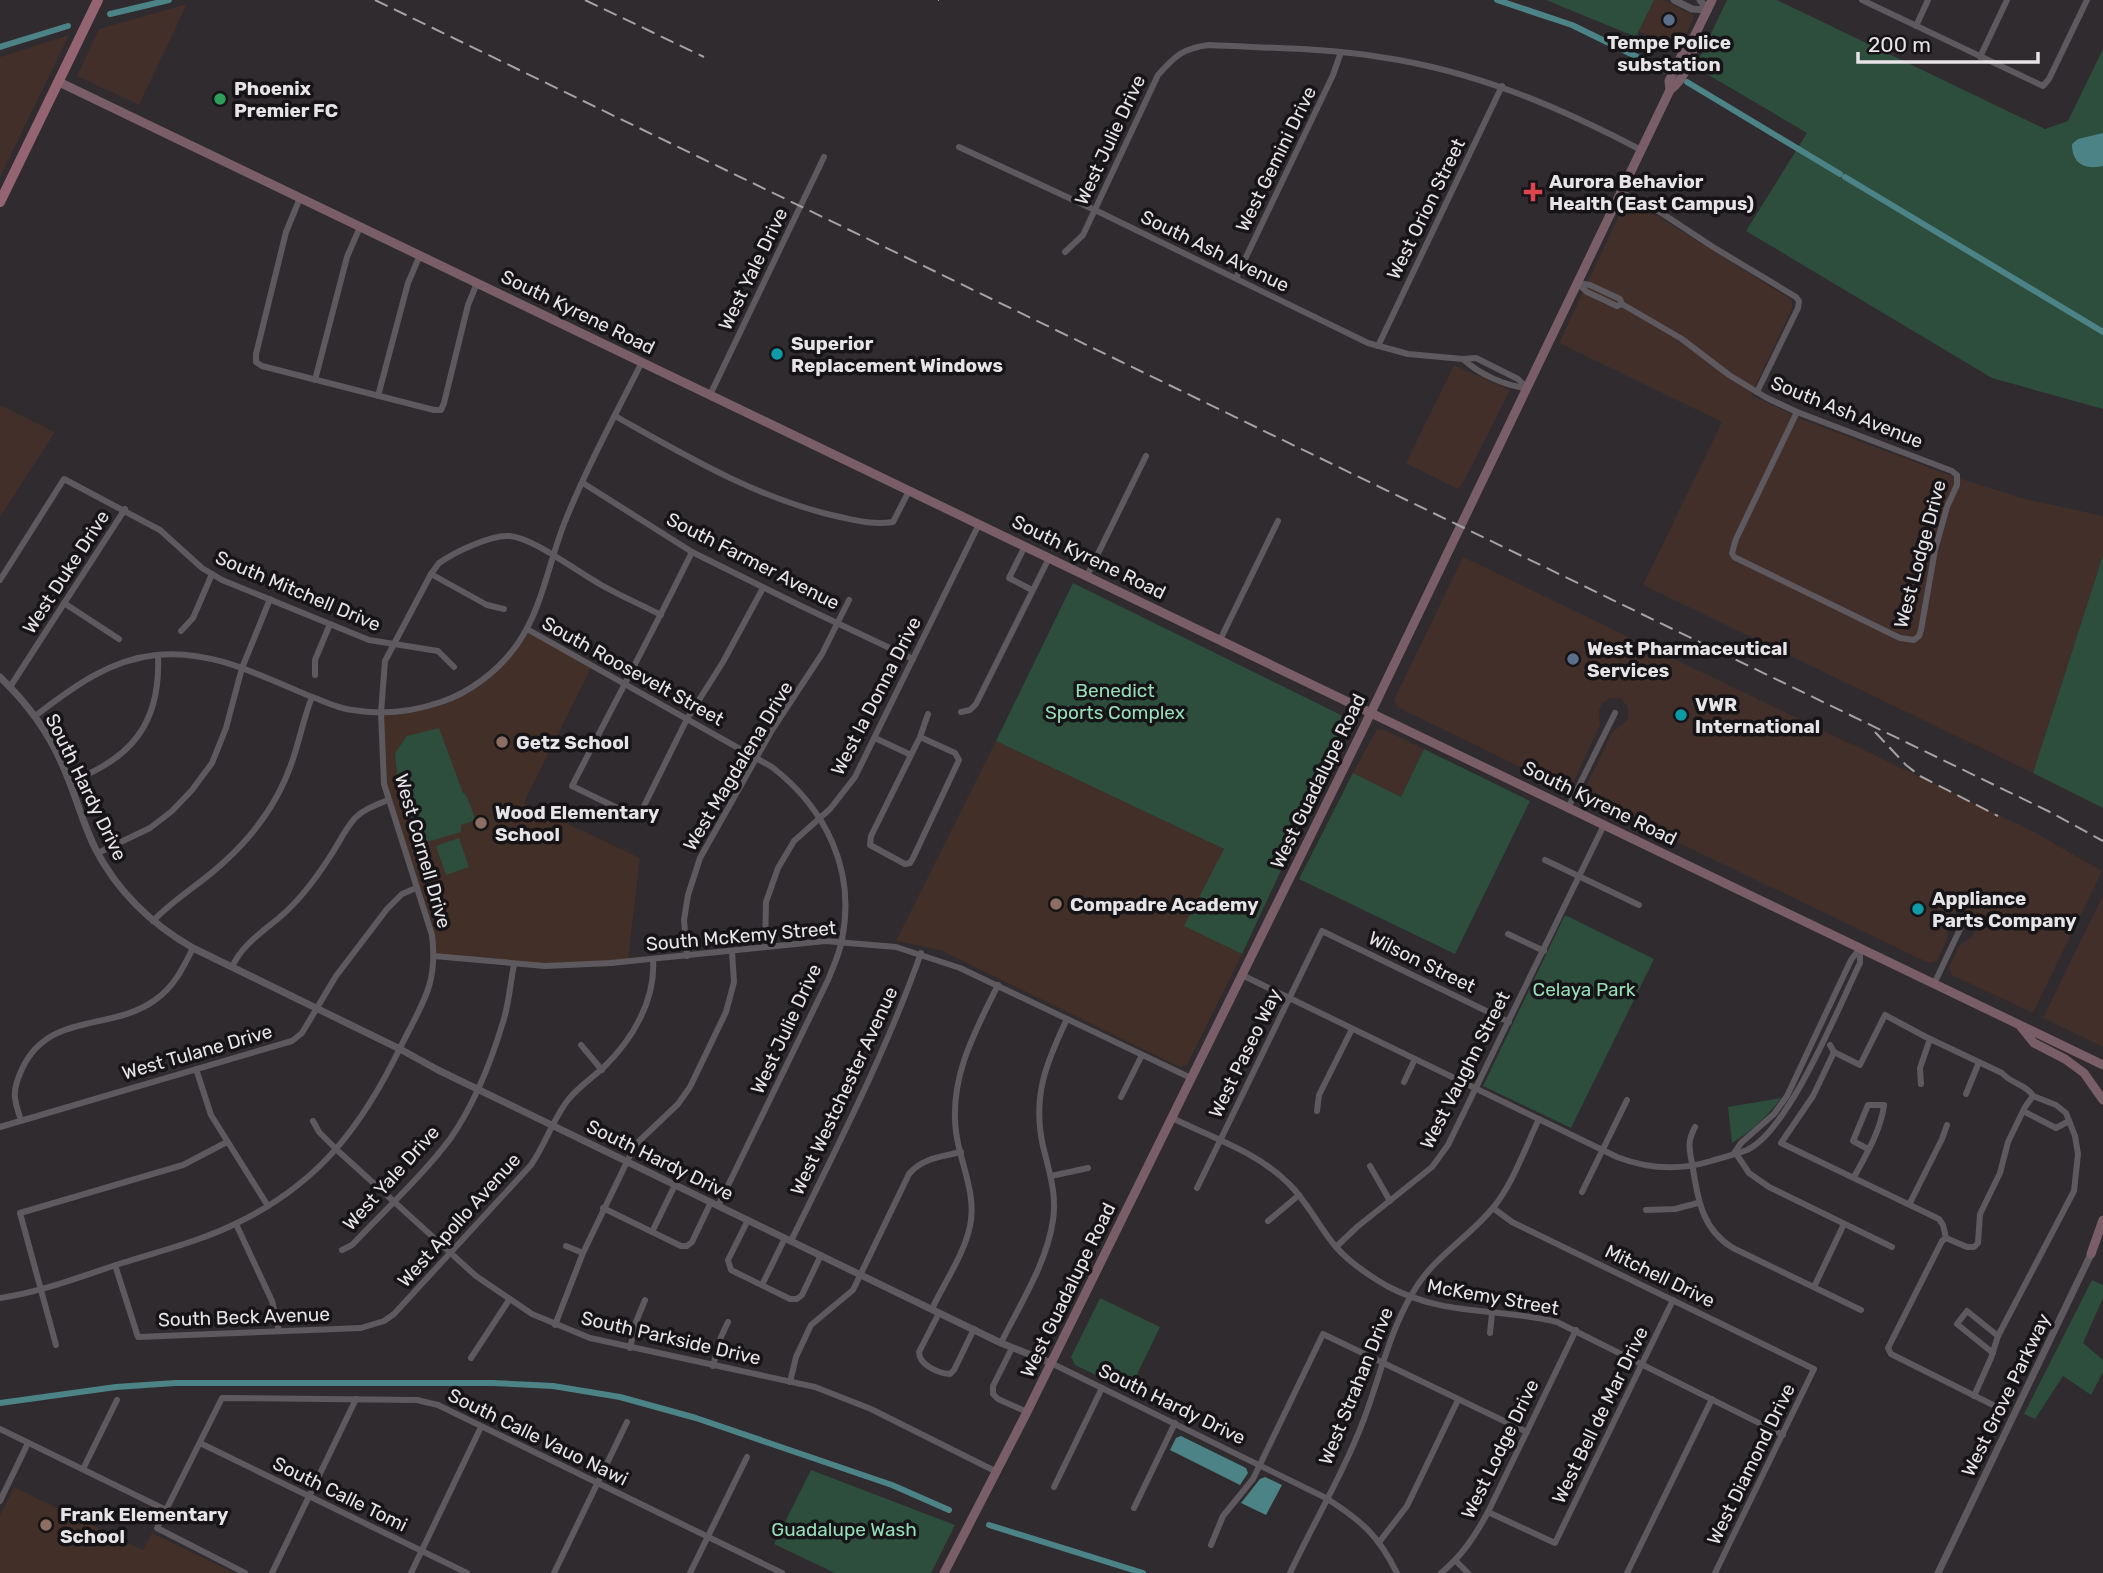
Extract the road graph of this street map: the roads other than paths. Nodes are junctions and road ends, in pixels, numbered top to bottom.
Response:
1 (98, 0) edge
2 (1674, 0) edge
3 (1700, 0) edge
4 (1862, 0) edge
5 (1928, 0) edge
6 (2007, 0) edge
7 (2087, 0) edge
8 (1710, 5) edge
9 (1916, 26) junction
10 (1340, 52) junction
11 (1980, 57) junction
12 (59, 82) junction
13 (1502, 86) junction
14 (959, 147) dead end
15 (1641, 150) junction
16 (824, 157) dead end
17 (1620, 192) junction
18 (300, 198) junction
19 (0, 202) edge
20 (1095, 210) junction
21 (360, 227) junction
22 (1066, 252) dead end
23 (420, 256) junction
24 (1236, 278) junction
25 (477, 283) junction
26 (1577, 283) junction
27 (1378, 346) junction
28 (642, 362) junction
29 (315, 380) junction
30 (1527, 388) junction
31 (1757, 392) junction
32 (710, 395) junction
33 (378, 396) junction
34 (1797, 412) junction
35 (615, 416) junction
36 (1146, 456) dead end
37 (1957, 475) joint
38 (583, 483) junction
39 (909, 491) junction
40 (125, 509) junction
41 (1278, 520) dead end
42 (979, 524) junction
43 (1025, 546) junction
44 (692, 552) junction
45 (552, 556) junction
46 (1049, 558) junction
47 (212, 574) junction
48 (431, 574) junction
49 (1087, 576) junction
50 (0, 580) edge
51 (763, 588) junction
52 (1032, 590) junction
53 (270, 599) junction
54 (849, 600) dead end
55 (64, 603) junction
56 (504, 609) dead end
57 (661, 615) junction
58 (838, 622) junction
59 (330, 624) junction
60 (527, 629) junction
61 (181, 631) dead end
62 (119, 639) dead end
63 (1220, 640) junction
64 (393, 645) junction
65 (158, 655) junction
66 (913, 659) junction
67 (454, 667) dead end
68 (242, 668) junction
69 (315, 675) dead end
70 (0, 677) edge
71 (624, 684) junction
72 (10, 687) junction
73 (312, 697) junction
74 (961, 712) dead end
75 (1371, 712) junction
76 (381, 713) junction
77 (1615, 713) dead end
78 (928, 714) dead end
79 (35, 716) junction
80 (687, 719) junction
81 (920, 737) junction
82 (875, 738) junction
83 (911, 755) junction
84 (756, 758) junction
85 (69, 782) junction
86 (388, 800) junction
87 (1568, 808) junction
88 (821, 818) junction
89 (1604, 825) junction
90 (98, 853) junction
91 (1545, 860) dead end
92 (1580, 876) junction
93 (416, 887) junction
94 (1639, 905) dead end
95 (153, 921) junction
96 (1961, 927) dead end
97 (1322, 931) joint
98 (1508, 934) dead end
99 (842, 942) junction
100 (765, 947) junction
101 (193, 948) junction
102 (1860, 948) junction
103 (1544, 951) junction
104 (732, 952) junction
105 (921, 954) junction
106 (434, 956) junction
107 (687, 956) junction
108 (653, 959) junction
109 (514, 965) junction
110 (232, 967) junction
111 (1242, 975) junction
112 (1934, 984) junction
113 (998, 985) junction
114 (1289, 999) junction
115 (316, 1009) junction
116 (1067, 1019) junction
117 (1509, 1022) junction
118 (2017, 1023) junction
119 (1352, 1028) junction
120 (1930, 1039) junction
121 (581, 1045) dead end
122 (1830, 1045) dead end
123 (400, 1049) junction
124 (1834, 1052) junction
125 (1142, 1055) junction
126 (1415, 1059) junction
127 (1979, 1062) junction
128 (2103, 1065) edge
129 (196, 1069) junction
130 (602, 1070) junction
131 (1191, 1078) junction
132 (1404, 1082) dead end
133 (1921, 1084) dead end
134 (1476, 1088) junction
135 (476, 1089) junction
136 (1966, 1094) dead end
137 (2033, 1096) junction
138 (1121, 1097) dead end
139 (1627, 1100) dead end
140 (2103, 1100) edge
141 (1317, 1111) dead end
142 (2023, 1111) junction
143 (1172, 1118) junction
144 (1539, 1119) junction
145 (21, 1120) junction
146 (313, 1121) dead end
147 (2069, 1121) junction
148 (1947, 1125) dead end
149 (0, 1126) edge
150 (554, 1126) junction
151 (1695, 1127) dead end
152 (227, 1142) junction
153 (1220, 1142) junction
154 (1868, 1149) junction
155 (337, 1150) junction
156 (1603, 1150) junction
157 (961, 1152) junction
158 (1735, 1152) junction
159 (626, 1162) junction
160 (1693, 1165) junction
161 (1370, 1166) dead end
162 (1088, 1168) dead end
163 (1051, 1176) junction
164 (1854, 1177) junction
165 (675, 1185) junction
166 (1197, 1188) dead end
167 (1582, 1192) dead end
168 (1299, 1195) junction
169 (1390, 1200) junction
170 (393, 1201) junction
171 (1699, 1203) junction
172 (1910, 1203) junction
173 (714, 1204) junction
174 (268, 1206) junction
175 (603, 1208) junction
176 (1493, 1208) junction
177 (1646, 1210) dead end
178 (748, 1220) junction
179 (2103, 1220) edge
180 (1268, 1221) dead end
181 (236, 1224) junction
182 (1844, 1224) junction
183 (2103, 1230) edge
184 (652, 1232) junction
185 (1945, 1238) junction
186 (788, 1240) junction
187 (566, 1246) dead end
188 (1336, 1247) junction
189 (1892, 1247) dead end
190 (342, 1250) dead end
191 (583, 1253) junction
192 (450, 1254) junction
193 (2091, 1254) junction
194 (821, 1255) junction
195 (116, 1265) junction
196 (861, 1275) junction
197 (762, 1285) junction
198 (1814, 1287) junction
199 (41, 1290) junction
200 (1410, 1297) junction
201 (0, 1298) edge
202 (509, 1300) junction
203 (645, 1300) dead end
204 (1673, 1300) junction
205 (1861, 1310) dead end
206 (935, 1311) junction
207 (1492, 1313) junction
208 (384, 1321) joint
209 (728, 1322) dead end
210 (555, 1325) junction
211 (974, 1329) junction
212 (1576, 1330) junction
213 (279, 1331) junction
214 (1490, 1334) dead end
215 (1997, 1336) junction
216 (1001, 1343) junction
217 (56, 1345) dead end
218 (630, 1348) junction
219 (1012, 1348) junction
220 (1993, 1353) junction
221 (471, 1358) dead end
222 (1051, 1363) junction
223 (1381, 1363) junction
224 (713, 1366) junction
225 (1642, 1366) junction
226 (1814, 1369) joint
227 (790, 1382) junction
228 (1102, 1388) junction
229 (1974, 1396) junction
230 (356, 1399) junction
231 (1712, 1399) junction
232 (117, 1400) dead end
233 (1458, 1400) junction
234 (1997, 1407) dead end
235 (1027, 1412) junction
236 (627, 1422) dead end
237 (1175, 1423) junction
238 (481, 1427) junction
239 (0, 1429) edge
240 (1527, 1432) junction
241 (1783, 1435) junction
242 (28, 1443) junction
243 (200, 1443) junction
244 (747, 1457) dead end
245 (1260, 1465) junction
246 (83, 1469) junction
247 (997, 1472) junction
248 (597, 1483) junction
249 (1054, 1487) dead end
250 (310, 1496) junction
251 (1326, 1498) junction
252 (0, 1501) edge
253 (1134, 1508) dead end
254 (166, 1510) junction
255 (1488, 1512) junction
256 (708, 1537) junction
257 (1380, 1541) junction
258 (1211, 1545) dead end
259 (421, 1551) junction
260 (1456, 1561) junction
261 (245, 1573) edge
262 (272, 1573) edge
263 (411, 1573) edge
264 (467, 1573) edge
265 (554, 1573) edge
266 (691, 1573) edge
267 (782, 1573) edge
268 (944, 1573) edge
269 (1290, 1573) edge
270 (1397, 1573) edge
271 (1441, 1573) edge
272 (1468, 1573) edge
273 (1628, 1573) edge
274 (1715, 1573) edge
275 (1938, 1573) edge

1 - 12 main road
2 - 8 street
3 - 8 street
4 - 9 street
5 - 9 street
6 - 11 street
7 - 11 street
8 - 15 main road, West Guadalupe Road
9 - 11 street
10 - 13 street
10 - 20 street, West Julie Drive
10 - 24 street, West Gemini Drive
12 - 18 main road, South Kyrene Road
12 - 19 main road
13 - 15 street
13 - 27 street, West Orion Street
14 - 20 street, South Ash Avenue
15 - 17 main road, West Guadalupe Road
16 - 32 street, West Yale Drive
17 - 26 main road, West Guadalupe Road
17 - 31 street
18 - 21 main road, South Kyrene Road
18 - 29 street
20 - 22 street, West Julie Drive
20 - 24 street, South Ash Avenue
21 - 23 main road, South Kyrene Road
21 - 29 street
23 - 25 main road, South Kyrene Road
23 - 33 street
24 - 27 street, South Ash Avenue
25 - 28 main road, South Kyrene Road
25 - 33 street
26 - 30 main road, West Guadalupe Road
26 - 31 street, South Ash Avenue
27 - 30 street, South Ash Avenue
28 - 32 main road, South Kyrene Road
28 - 35 street
29 - 33 street
30 - 75 main road, West Guadalupe Road
31 - 34 street, South Ash Avenue
32 - 39 main road, South Kyrene Road
34 - 37 street, South Ash Avenue
34 - 37 street, West Lodge Drive
35 - 38 street
35 - 39 street
36 - 49 street
38 - 44 street, South Farmer Avenue
38 - 45 street
39 - 42 main road, South Kyrene Road
40 - 47 street, South Mitchell Drive
40 - 50 street, South Mitchell Drive
40 - 55 street, West Duke Drive
41 - 63 street
42 - 43 main road, South Kyrene Road
42 - 66 street, West la Donna Drive
43 - 46 main road, South Kyrene Road
43 - 52 street
44 - 51 street, South Farmer Avenue
44 - 57 street
45 - 48 street
45 - 57 street
45 - 60 street
46 - 49 main road, South Kyrene Road
46 - 52 street
47 - 53 street, South Mitchell Drive
47 - 61 street
48 - 56 street
48 - 64 street, West Cornell Drive
49 - 63 main road, South Kyrene Road
51 - 58 street, South Farmer Avenue
51 - 80 street
52 - 74 street
53 - 59 street, South Mitchell Drive
53 - 68 street
54 - 58 street, West Magdalena Drive
55 - 62 street
55 - 72 street, West Duke Drive
57 - 71 street
58 - 66 street, South Farmer Avenue
58 - 84 street, West Magdalena Drive
59 - 64 street, South Mitchell Drive
59 - 69 street
60 - 71 street, South Roosevelt Street
60 - 76 street
63 - 75 main road, South Kyrene Road
64 - 67 street, South Mitchell Drive
64 - 76 street, West Cornell Drive
65 - 68 street
65 - 79 street
65 - 85 street
66 - 82 street, West la Donna Drive
68 - 73 street
68 - 90 street
70 - 72 street, South Hardy Drive
71 - 80 street, South Roosevelt Street
71 - 80 street
72 - 79 street, South Hardy Drive
73 - 76 street
73 - 95 street
75 - 87 main road, South Kyrene Road
75 - 111 main road, West Guadalupe Road
76 - 86 street, West Cornell Drive
77 - 87 street
78 - 81 street
79 - 85 street, South Hardy Drive
80 - 84 street, South Roosevelt Street
81 - 83 street
81 - 83 street
82 - 83 street
82 - 88 street, West la Donna Drive
84 - 88 street, South Roosevelt Street
84 - 107 street, West Magdalena Drive
85 - 90 street, South Hardy Drive
86 - 93 street, West Cornell Drive
86 - 110 street
87 - 89 main road, South Kyrene Road
88 - 99 street, West Julie Drive
88 - 100 street, West la Donna Drive
89 - 92 street, West Vaughn Street
89 - 102 main road, South Kyrene Road
90 - 95 street, South Hardy Drive
91 - 92 street
92 - 94 street
92 - 103 street, West Vaughn Street
93 - 106 street, West Cornell Drive
93 - 115 street, West Tulane Drive
95 - 101 street, South Hardy Drive
96 - 112 street
97 - 114 street, West Paseo Way
97 - 117 street, Wilson Street
98 - 103 street
99 - 100 street, South McKemy Street
99 - 105 street, South McKemy Street
99 - 173 street, West Julie Drive
100 - 104 street, South McKemy Street
101 - 110 street, South Hardy Drive
101 - 145 street
102 - 112 main road, South Kyrene Road
102 - 158 street
103 - 117 street, West Vaughn Street
104 - 107 street, South McKemy Street
104 - 159 street
105 - 113 street, South McKemy Street
105 - 186 street, West Westchester Avenue
106 - 109 street, South McKemy Street
106 - 123 street, West Cornell Drive
107 - 108 street, South McKemy Street
108 - 109 street, South McKemy Street
108 - 130 street, West Apollo Avenue
109 - 135 street, West Yale Drive
110 - 115 street, South Hardy Drive
111 - 114 street
111 - 131 main road, West Guadalupe Road
112 - 118 main road, South Kyrene Road
113 - 116 street, South McKemy Street
113 - 157 street
114 - 119 street
114 - 153 street, West Paseo Way
115 - 123 street, South Hardy Drive
115 - 129 street, West Tulane Drive
116 - 125 street, South McKemy Street
116 - 163 street
117 - 134 street, West Vaughn Street
118 - 128 main road, South Kyrene Road
118 - 140 main road
119 - 126 street
119 - 141 street
120 - 124 street
120 - 127 street
120 - 133 street
121 - 130 street
122 - 124 street
123 - 135 street, South Hardy Drive
123 - 155 street, West Cornell Drive
124 - 164 street
125 - 131 street, South McKemy Street
125 - 138 street
126 - 132 street
126 - 134 street
127 - 136 street
127 - 137 street
129 - 145 street, West Tulane Drive
129 - 152 street
130 - 150 street, West Apollo Avenue
131 - 143 main road, West Guadalupe Road
134 - 144 street
134 - 169 street, West Vaughn Street
135 - 150 street, South Hardy Drive
135 - 170 street, West Yale Drive
137 - 142 street
137 - 147 street
139 - 156 street
142 - 147 street
142 - 185 street
143 - 153 street, McKemy Street
143 - 222 main road, West Guadalupe Road
144 - 156 street
144 - 176 street, West Strahan Drive
145 - 149 street, West Tulane Drive
146 - 155 street, South Parkside Drive
147 - 215 street
148 - 172 street
150 - 159 street, South Hardy Drive
150 - 192 street, West Apollo Avenue
151 - 160 street
152 - 174 street
152 - 199 street
153 - 166 street, West Paseo Way
153 - 168 street, McKemy Street
154 - 154 street
154 - 164 street
155 - 170 street, South Parkside Drive
155 - 174 street, West Cornell Drive
156 - 160 street
156 - 167 street
157 - 196 street
157 - 206 street
158 - 160 street
158 - 182 street
159 - 165 street, South Hardy Drive
159 - 175 street
160 - 171 street
161 - 169 street
162 - 163 street
163 - 216 street
164 - 172 street
165 - 173 street, South Hardy Drive
165 - 184 street
168 - 180 street
168 - 188 street, McKemy Street
169 - 188 street, West Vaughn Street
170 - 190 street, West Yale Drive
170 - 192 street, South Parkside Drive
171 - 177 street
171 - 198 street
172 - 185 street
173 - 178 street, South Hardy Drive
173 - 184 street, West Julie Drive
174 - 181 street, West Cornell Drive
175 - 184 street
175 - 191 street
176 - 200 street, West Strahan Drive
176 - 204 street, Mitchell Drive
178 - 186 street, South Hardy Drive
178 - 197 street
179 - 193 main road
181 - 195 street, West Cornell Drive
181 - 213 street
182 - 189 street
182 - 198 street
183 - 193 street, West Grove Parkway
185 - 229 street
186 - 194 street, South Hardy Drive
186 - 197 street, West Westchester Avenue
187 - 191 street
188 - 200 street, McKemy Street
191 - 210 street
192 - 202 street, South Parkside Drive
192 - 208 street, West Apollo Avenue
193 - 275 street, West Grove Parkway
194 - 196 street, South Hardy Drive
194 - 197 street
195 - 199 street, West Cornell Drive
195 - 213 street, South Beck Avenue
196 - 206 street, South Hardy Drive
196 - 227 street
198 - 205 street
199 - 201 street
199 - 217 street
200 - 207 street, McKemy Street
200 - 223 street, West Strahan Drive
202 - 210 street, South Parkside Drive
202 - 221 street
203 - 218 street
204 - 225 street, West Bell de Mar Drive
204 - 226 street, Mitchell Drive
206 - 211 street, South Hardy Drive
206 - 211 street
207 - 212 street, McKemy Street
207 - 214 street
208 - 213 street, South Beck Avenue
209 - 224 street
210 - 218 street, South Parkside Drive
211 - 216 street, South Hardy Drive
212 - 225 street, McKemy Street
212 - 240 street, West Lodge Drive
215 - 220 street
215 - 220 street
216 - 219 street, South Hardy Drive
218 - 224 street, South Parkside Drive
219 - 222 street, South Hardy Drive
219 - 235 street
220 - 229 street
222 - 228 street, South Hardy Drive
222 - 235 main road, West Guadalupe Road
223 - 233 street
223 - 245 street
223 - 251 street, West Strahan Drive
224 - 227 street, South Parkside Drive
225 - 231 street, McKemy Street
225 - 255 street, West Bell de Mar Drive
226 - 241 street, West Diamond Drive
227 - 247 street, South Parkside Drive
228 - 237 street, South Hardy Drive
228 - 249 street
229 - 234 street
230 - 238 street, South Calle Vauo Nawi
230 - 243 street, South Calle Vauo Nawi
230 - 250 street
231 - 241 street, McKemy Street
231 - 273 street
232 - 246 street
233 - 240 street
233 - 257 street
235 - 247 main road, West Guadalupe Road
236 - 248 street
237 - 245 street, South Hardy Drive
237 - 253 street
238 - 248 street, South Calle Vauo Nawi
238 - 259 street
239 - 242 street
240 - 255 street, West Lodge Drive
241 - 274 street, West Diamond Drive
242 - 246 street
242 - 252 street
243 - 250 street, South Calle Tomi
243 - 254 street
244 - 256 street
245 - 251 street, South Hardy Drive
245 - 258 street
246 - 254 street
247 - 268 main road, West Guadalupe Road
248 - 256 street, South Calle Vauo Nawi
248 - 265 street
250 - 259 street, South Calle Tomi
250 - 262 street
251 - 257 street, South Hardy Drive
251 - 269 street, West Strahan Drive
254 - 261 street
255 - 260 street, West Lodge Drive
256 - 266 street
256 - 267 street, South Calle Vauo Nawi
257 - 270 street, South Hardy Drive
259 - 263 street
259 - 264 street, South Calle Tomi
260 - 271 street, West Lodge Drive
260 - 272 street

